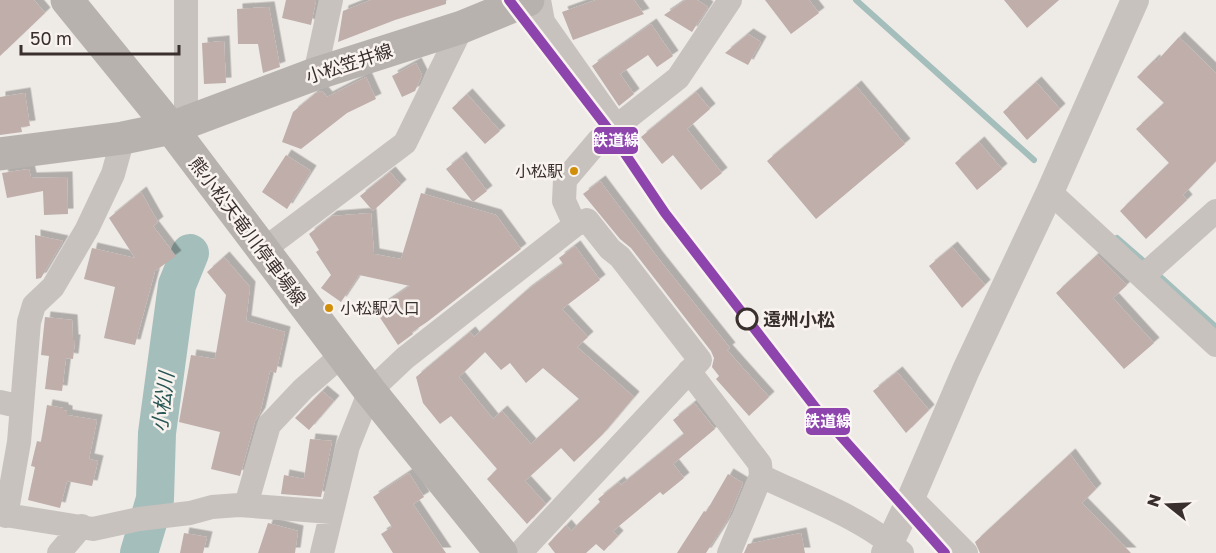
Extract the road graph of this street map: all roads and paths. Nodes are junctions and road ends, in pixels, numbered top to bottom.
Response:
1 (67, 0) edge
2 (186, 0) edge
3 (331, 0) edge
4 (528, 0) edge
5 (539, 0) edge
6 (730, 0) edge
7 (1135, 0) edge
8 (462, 27) junction
9 (315, 74) junction
10 (178, 124) junction
11 (616, 126) junction
12 (123, 138) junction
13 (0, 154) edge
14 (1050, 192) junction
15 (1216, 211) edge
16 (575, 225) junction
17 (263, 250) junction
18 (1143, 276) junction
19 (1216, 345) edge
20 (342, 355) junction
21 (689, 371) junction
22 (370, 391) junction
23 (11, 405) edge
24 (761, 476) junction
25 (911, 498) junction
26 (246, 505) junction
27 (331, 512) junction
28 (5, 520) edge
29 (82, 526) junction
30 (893, 549) edge
31 (59, 553) edge
32 (322, 553) edge
33 (501, 553) edge
34 (520, 553) edge
35 (729, 553) edge
36 (966, 553) edge

1 - 10 main road, 熊小松天竜川停車場線
2 - 10 street
3 - 9 street
4 - 8 main road, 小松笠井線
5 - 11 street
6 - 11 street
7 - 14 street
8 - 9 main road, 小松笠井線
8 - 17 street
9 - 10 main road, 小松笠井線
10 - 12 main road
10 - 17 main road, 熊小松天竜川停車場線
11 - 16 street
12 - 13 main road
12 - 23 street
14 - 18 street
14 - 25 street
15 - 18 street
16 - 21 street
16 - 22 street
17 - 20 main road, 熊小松天竜川停車場線
18 - 19 street
20 - 22 main road, 熊小松天竜川停車場線
20 - 26 street
21 - 24 street
21 - 34 street
22 - 27 street
22 - 33 main road, 熊小松天竜川停車場線
23 - 28 street
24 - 30 street
24 - 35 street
25 - 30 street
25 - 36 street
26 - 27 street
26 - 29 street
27 - 32 street
28 - 29 street
29 - 31 street

